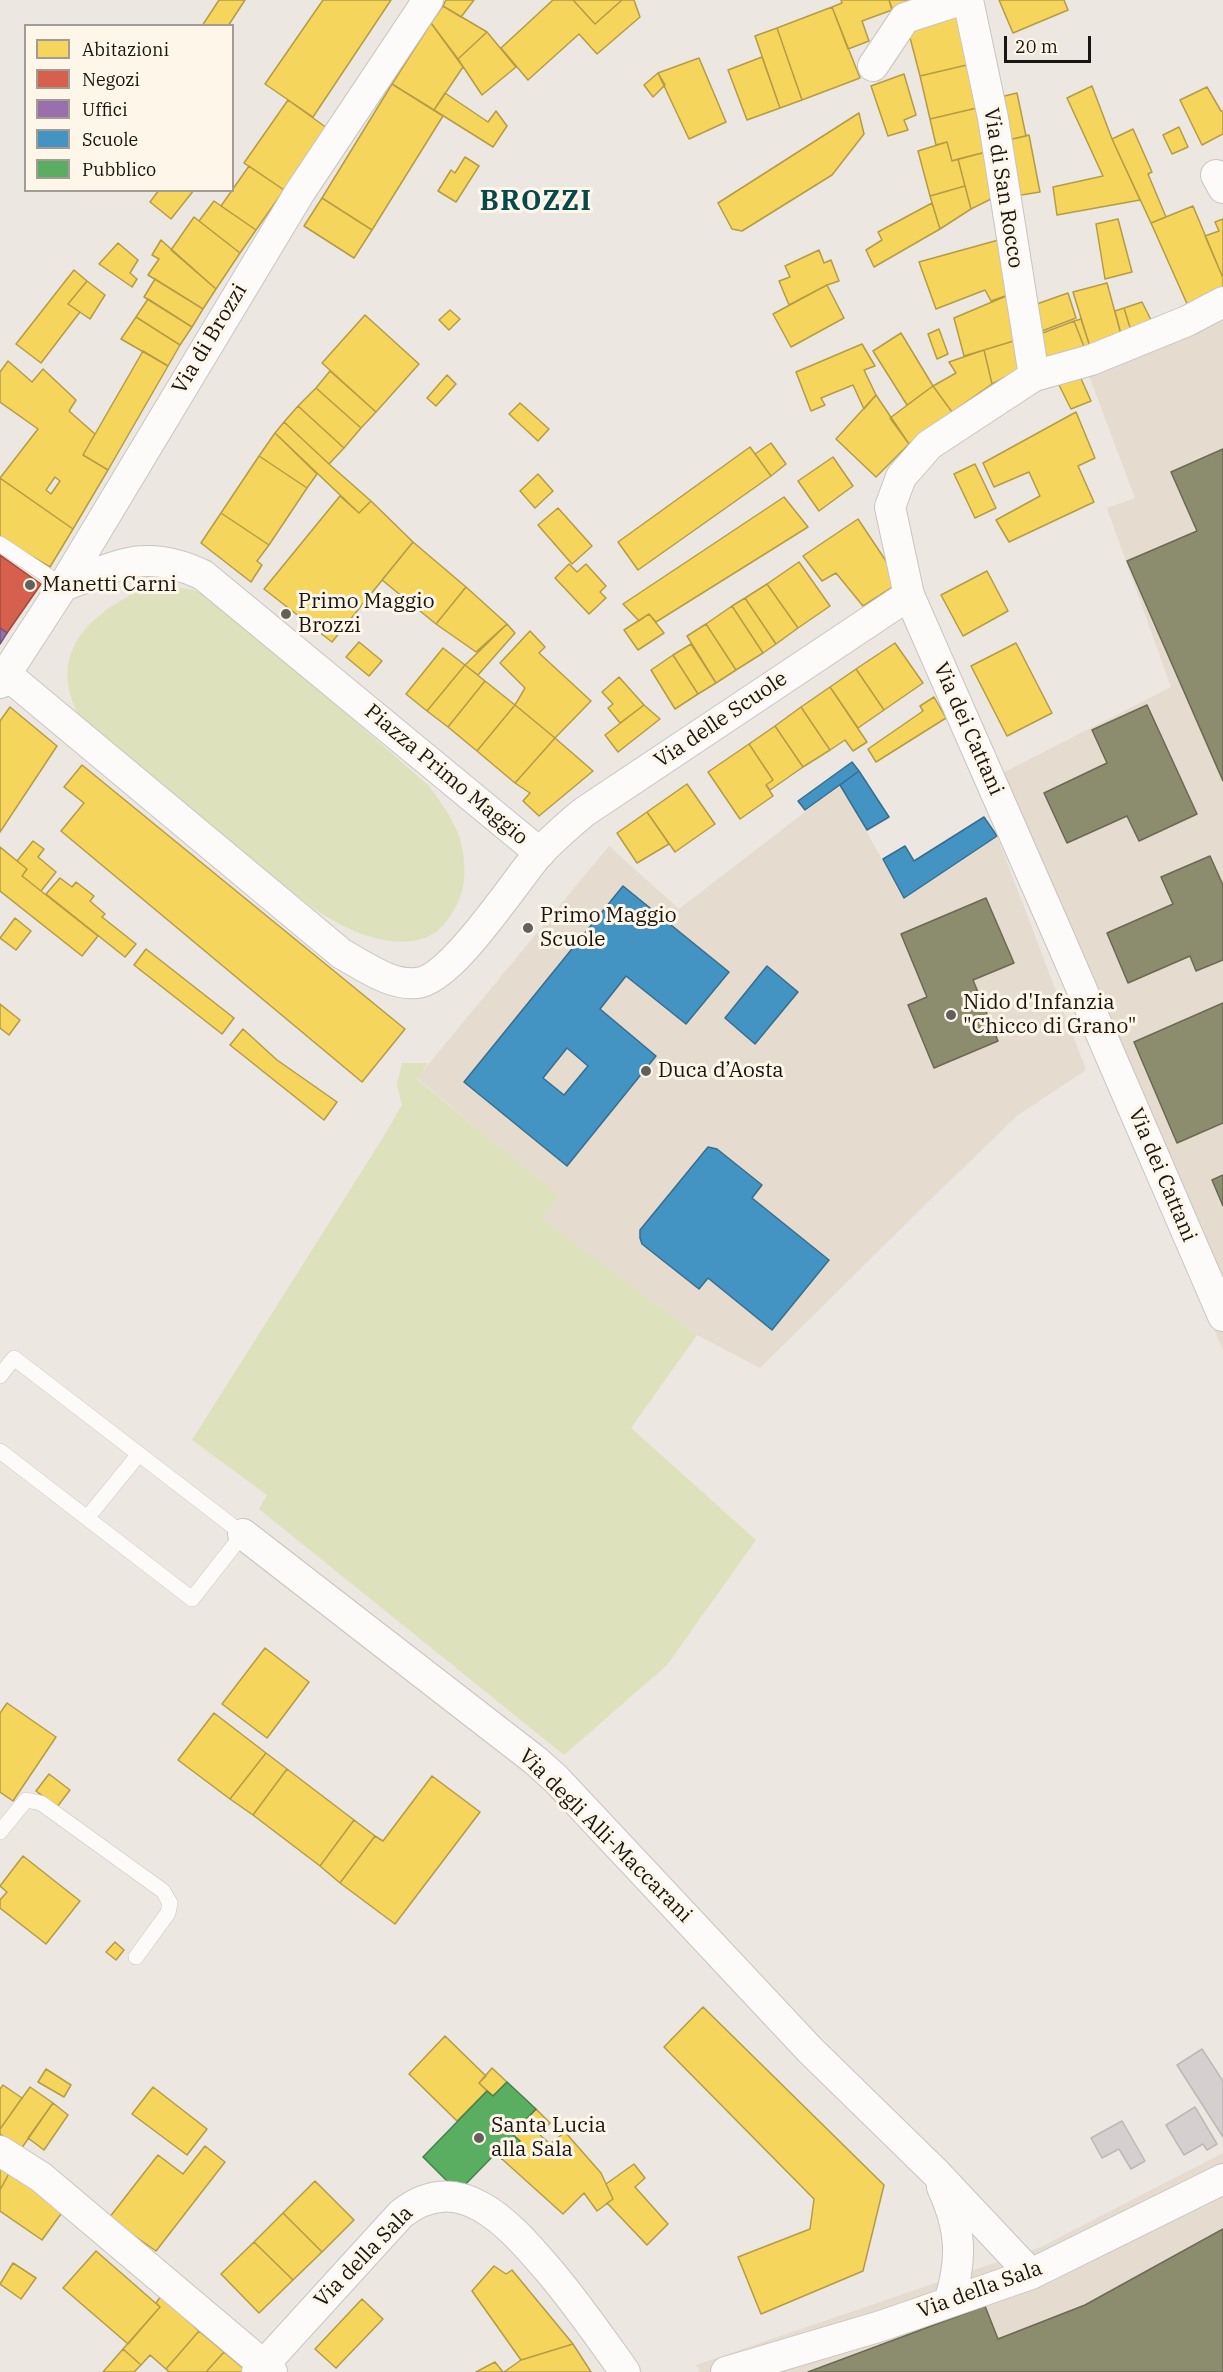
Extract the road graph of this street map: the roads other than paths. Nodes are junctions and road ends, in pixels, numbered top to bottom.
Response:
1 (428, 0) edge
2 (961, 0) edge
3 (968, 0) edge
4 (873, 66) dead end
5 (1223, 302) edge
6 (1034, 376) junction
7 (0, 544) edge
8 (63, 586) junction
9 (909, 595) junction
10 (3, 679) edge
11 (540, 853) junction
12 (1223, 1316) edge
13 (0, 1376) edge
14 (0, 1451) edge
15 (139, 1454) junction
16 (87, 1518) junction
17 (243, 1534) junction
18 (0, 1832) edge
19 (136, 1957) dead end
20 (0, 2151) edge
21 (936, 2173) junction
22 (1223, 2179) edge
23 (1031, 2274) junction
24 (949, 2302) junction
25 (264, 2369) edge
26 (625, 2372) edge
27 (726, 2372) edge

1 - 8 street, Via di Brozzi
2 - 4 street
3 - 6 street, Via di San Rocco
5 - 6 street, Via dei Cattani
6 - 9 street, Via dei Cattani
7 - 8 lane
8 - 10 street, Via di Brozzi
8 - 11 street, Piazza Primo Maggio
9 - 11 street, Via delle Scuole
9 - 12 street, Via dei Cattani
10 - 11 street, Piazza Primo Maggio
13 - 15 lane
14 - 16 lane
15 - 16 lane
15 - 17 lane
16 - 17 lane
17 - 21 street, Via degli Alli-Maccarani
18 - 19 lane
20 - 25 street, Via della Sala
21 - 23 street, Via degli Alli-Maccarani
21 - 24 street, Via degli Alli-Maccarani
22 - 23 street, Via della Sala
23 - 24 street, Via della Sala
24 - 27 street, Via della Sala
25 - 26 street, Via della Sala

